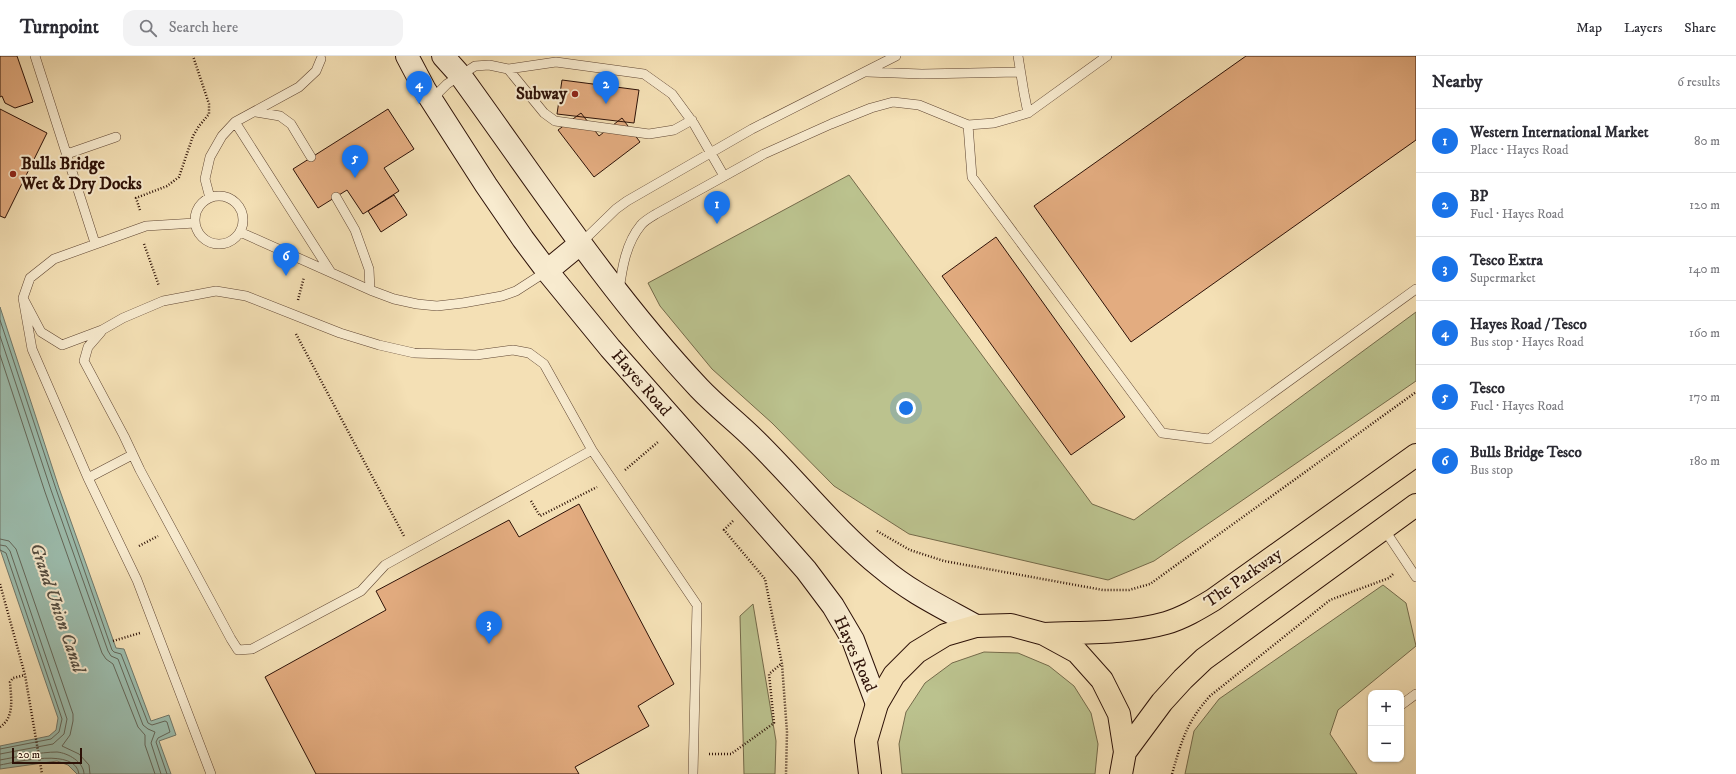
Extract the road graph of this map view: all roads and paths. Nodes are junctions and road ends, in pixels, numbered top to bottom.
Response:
1 (35, 56) edge
2 (193, 56) edge
3 (407, 56) edge
4 (443, 56) edge
5 (896, 56) edge
6 (1018, 56) edge
7 (1107, 56) edge
8 (321, 59) dead end
9 (508, 69) junction
10 (866, 72) junction
11 (1020, 72) junction
12 (460, 75) junction
13 (434, 104) junction
14 (256, 112) junction
15 (1028, 113) junction
16 (692, 120) junction
17 (235, 122) junction
18 (968, 125) junction
19 (116, 137) dead end
20 (712, 153) junction
21 (67, 154) junction
22 (311, 157) dead end
23 (724, 176) junction
24 (336, 197) dead end
25 (210, 198) junction
26 (195, 223) junction
27 (142, 227) junction
28 (240, 232) junction
29 (95, 243) junction
30 (581, 244) junction
31 (307, 261) junction
32 (330, 271) junction
33 (547, 271) junction
34 (1416, 289) edge
35 (370, 290) junction
36 (619, 294) junction
37 (23, 298) junction
38 (163, 301) junction
39 (294, 315) junction
40 (102, 330) junction
41 (1416, 392) edge
42 (658, 442) dead end
43 (592, 450) junction
44 (1416, 454) edge
45 (132, 455) junction
46 (88, 478) junction
47 (612, 479) junction
48 (524, 489) junction
49 (1416, 505) edge
50 (729, 524) dead end
51 (871, 528) dead end
52 (1384, 529) junction
53 (411, 550) junction
54 (1416, 576) edge
55 (1388, 578) dead end
56 (0, 584) edge
57 (976, 626) junction
58 (1044, 634) junction
59 (782, 664) junction
60 (25, 675) junction
61 (1416, 694) edge
62 (1404, 703) edge
63 (877, 704) junction
64 (0, 727) edge
65 (866, 741) junction
66 (1125, 752) junction
67 (693, 754) junction
68 (42, 774) edge
69 (211, 774) edge
70 (693, 774) edge
71 (786, 774) edge
72 (857, 774) edge
73 (870, 774) edge
74 (1121, 774) edge
75 (1172, 774) edge

1 - 21 lane
2 - 27 path
3 - 13 street, Hayes Road
4 - 12 street
5 - 10 lane
6 - 11 lane
7 - 15 lane
8 - 14 lane
9 - 12 lane
9 - 16 lane
9 - 16 lane
10 - 11 lane
10 - 20 lane
11 - 15 lane
12 - 13 lane
12 - 30 street
13 - 33 street, Hayes Road
14 - 17 lane
14 - 22 lane
15 - 18 lane
16 - 20 lane
17 - 25 lane
17 - 32 lane
18 - 23 lane
18 - 34 lane
19 - 21 lane
20 - 23 lane
20 - 30 lane
21 - 29 lane
23 - 36 lane
24 - 35 lane
25 - 26 lane
25 - 28 lane
26 - 27 lane
26 - 28 lane
27 - 29 lane
27 - 38 path
28 - 31 lane
29 - 37 lane
30 - 33 street
30 - 36 street
31 - 32 lane
31 - 39 path
32 - 35 lane
33 - 35 lane
33 - 63 street, Hayes Road
36 - 57 street
37 - 40 lane
37 - 46 lane
38 - 39 lane
38 - 40 lane
39 - 43 lane
39 - 53 path
40 - 45 lane
41 - 51 path
42 - 47 path
43 - 47 lane
43 - 48 lane
44 - 58 highway, The Parkway
45 - 46 lane
45 - 53 lane
46 - 69 lane
47 - 48 path
47 - 67 lane
48 - 53 lane
49 - 52 highway
50 - 59 path
52 - 54 lane
52 - 66 highway
55 - 75 path
56 - 60 path
57 - 58 highway
57 - 63 highway
58 - 66 highway
59 - 67 path
59 - 71 path
60 - 64 path
60 - 68 path
61 - 62 lane
63 - 65 highway
65 - 72 highway
65 - 73 highway
66 - 74 highway
67 - 70 lane

